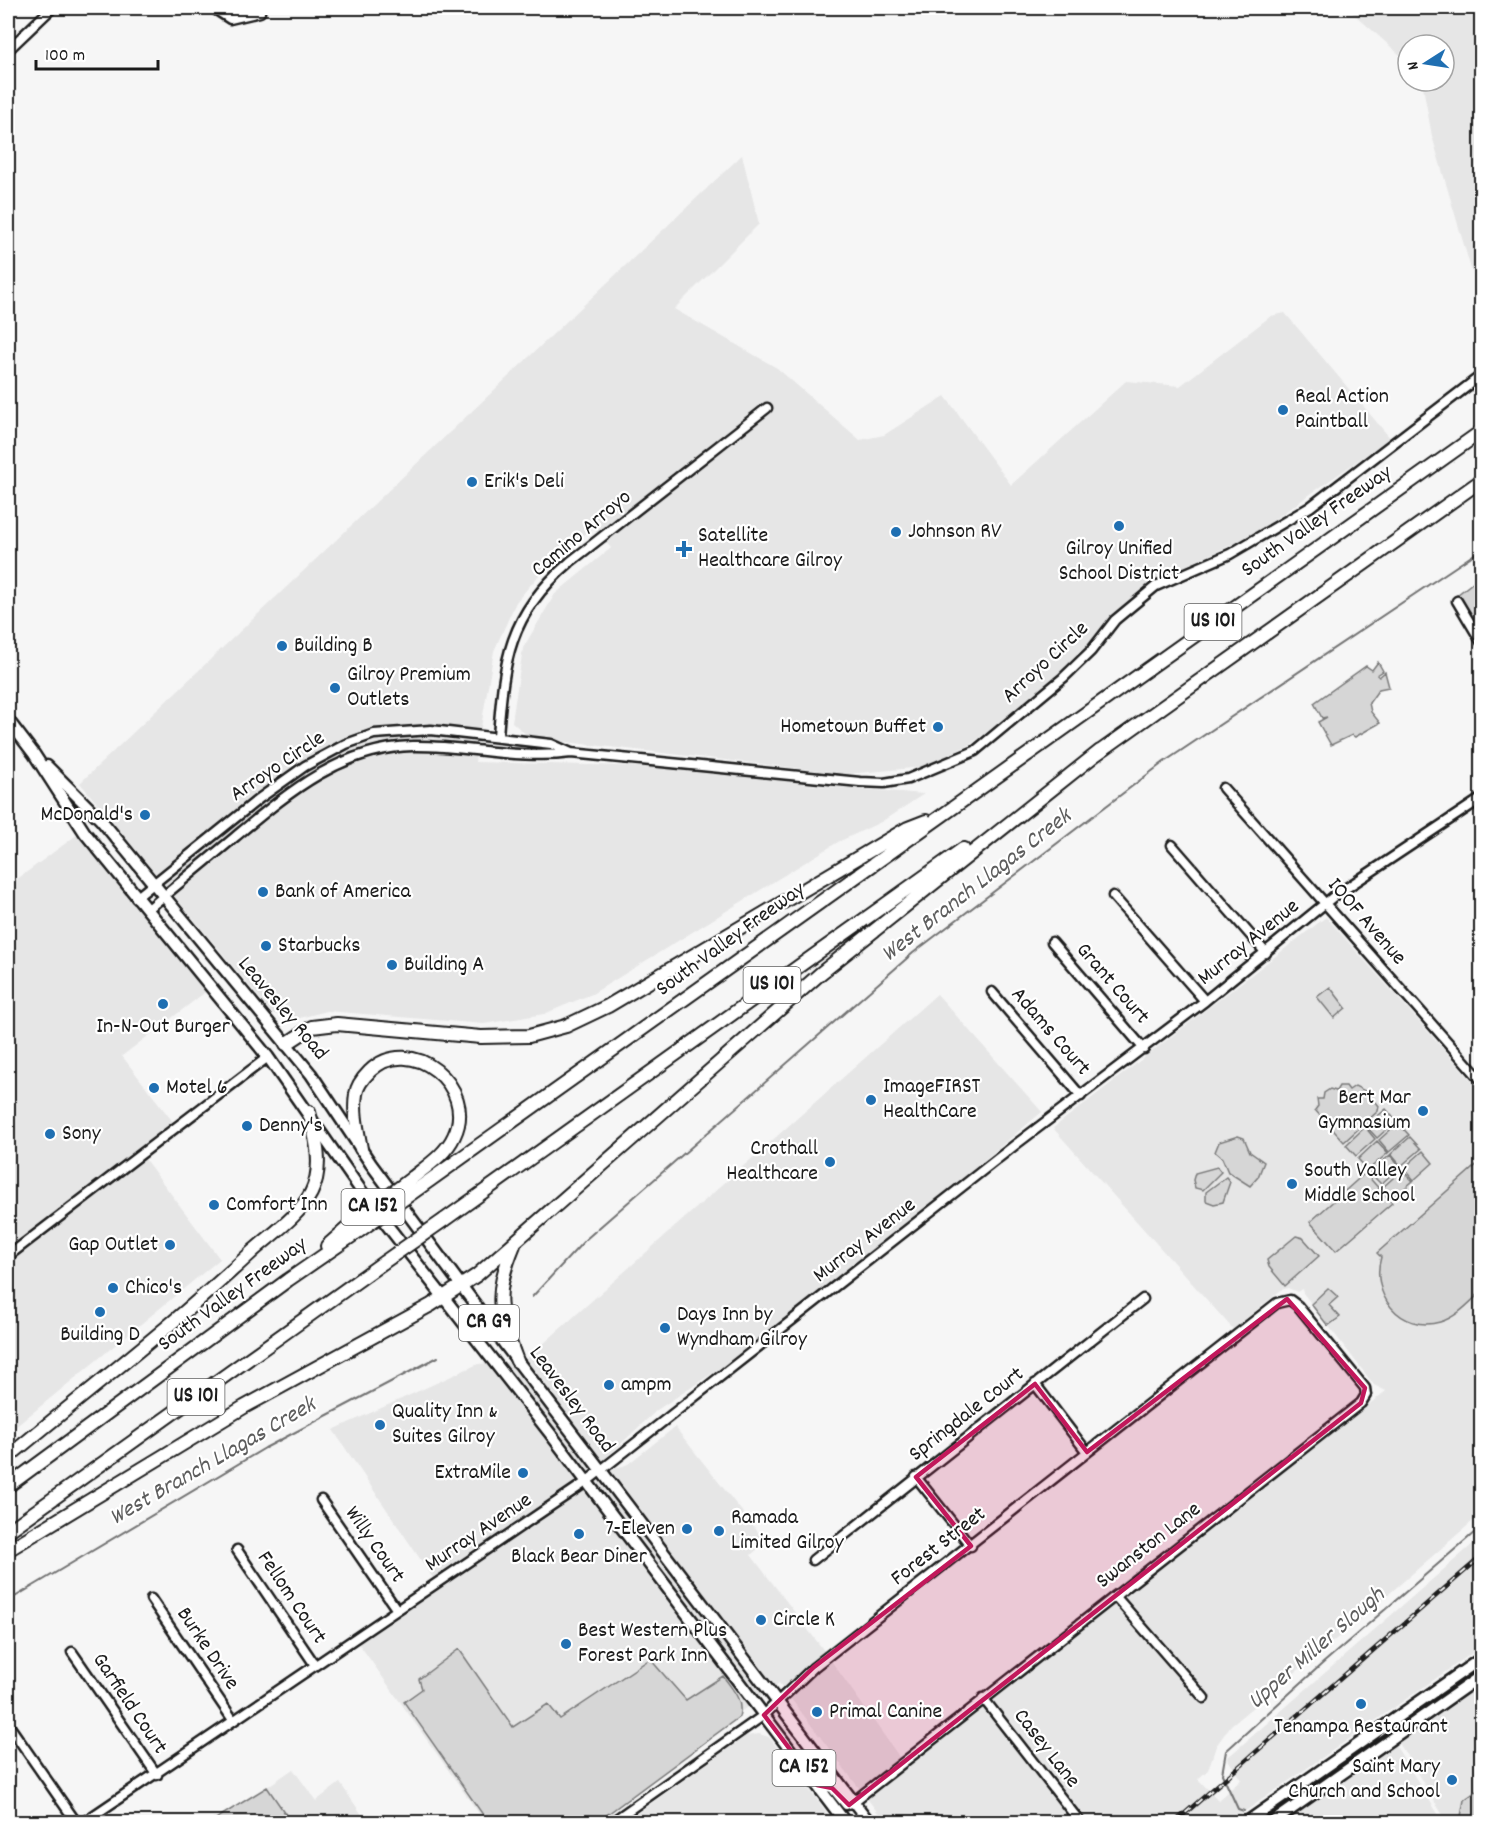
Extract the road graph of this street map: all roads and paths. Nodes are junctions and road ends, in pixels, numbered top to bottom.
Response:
1 (52, 8) edge
2 (213, 8) edge
3 (260, 12) dead end
4 (8, 50) edge
5 (1482, 375) edge
6 (767, 408) dead end
7 (1482, 431) edge
8 (1482, 480) edge
9 (1457, 600) dead end
10 (1482, 643) edge
11 (8, 720) edge
12 (498, 736) junction
13 (1100, 751) junction
14 (571, 753) junction
15 (34, 754) junction
16 (1223, 788) dead end
17 (1482, 798) edge
18 (944, 814) junction
19 (1172, 845) dead end
20 (152, 884) junction
21 (1113, 896) dead end
22 (163, 897) junction
23 (136, 898) junction
24 (1325, 904) junction
25 (147, 910) junction
26 (1052, 942) dead end
27 (1266, 953) junction
28 (992, 992) dead end
29 (1205, 1001) junction
30 (286, 1044) junction
31 (1144, 1049) junction
32 (268, 1057) junction
33 (1482, 1081) edge
34 (1081, 1096) junction
35 (309, 1112) junction
36 (361, 1149) junction
37 (416, 1183) junction
38 (515, 1241) junction
39 (8, 1256) edge
40 (462, 1285) junction
41 (443, 1298) junction
42 (1143, 1299) dead end
43 (1287, 1299) joint
44 (517, 1361) junction
45 (1035, 1384) junction
46 (1087, 1452) junction
47 (8, 1457) edge
48 (601, 1471) junction
49 (916, 1477) junction
50 (586, 1482) junction
51 (8, 1486) edge
52 (321, 1500) dead end
53 (8, 1531) edge
54 (971, 1546) junction
55 (8, 1550) edge
56 (237, 1550) dead end
57 (813, 1560) dead end
58 (1115, 1596) junction
59 (152, 1599) dead end
60 (397, 1610) junction
61 (72, 1652) dead end
62 (1482, 1658) edge
63 (315, 1665) junction
64 (1482, 1676) edge
65 (983, 1698) junction
66 (1204, 1698) dead end
67 (777, 1702) junction
68 (764, 1714) junction
69 (233, 1720) junction
70 (8, 1724) edge
71 (157, 1775) junction
72 (817, 1785) junction
73 (853, 1802) junction
74 (76, 1822) edge
75 (84, 1822) edge
76 (612, 1822) edge
77 (844, 1822) edge
78 (869, 1822) edge
79 (1080, 1822) edge
80 (1247, 1822) edge
81 (1273, 1822) edge

1 - 4 street
2 - 3 street
5 - 14 street, Arroyo Circle
6 - 12 street, Camino Arroyo
7 - 18 highway, South Valley Freeway / US 101
8 - 13 highway, US 101
9 - 10 street
11 - 15 main road, Leavesley Road / CR G9
12 - 14 street, Arroyo Circle
12 - 20 street, Arroyo Circle
13 - 38 highway
13 - 53 highway, US 101, bridge
14 - 22 street, Arroyo Circle
15 - 20 main road, Leavesley Road / CR G9
15 - 23 main road, Leavesley Road / CR G9
16 - 24 street, IOOF Avenue
17 - 24 street, Murray Avenue
18 - 30 highway
18 - 37 highway, South Valley Freeway / US 101
19 - 27 street
20 - 22 main road, Leavesley Road / CR G9
20 - 23 street, Arroyo Circle
21 - 29 street
22 - 25 street, Arroyo Circle
22 - 30 main road, Leavesley Road / CR G9
23 - 25 main road, Leavesley Road / CR G9
24 - 27 street, Murray Avenue
24 - 33 street, IOOF Avenue
25 - 32 main road, Leavesley Road / CR G9
26 - 31 street, Grant Court
27 - 29 street, Murray Avenue
28 - 34 street, Adams Court
29 - 31 street, Murray Avenue
30 - 32 main road
30 - 36 main road, Leavesley Road / CR G9
31 - 34 street, Murray Avenue
32 - 35 main road, Leavesley Road / CA 152
32 - 39 street
34 - 48 street, Murray Avenue
35 - 41 main road, Leavesley Road / CA 152
35 - 47 highway
36 - 37 highway
36 - 40 main road, Leavesley Road / CR G9
37 - 51 highway, South Valley Freeway / US 101, bridge
38 - 40 highway
38 - 44 highway, CA 152
40 - 41 highway
40 - 44 main road, Leavesley Road / CR G9
41 - 50 main road, Leavesley Road / CA 152
41 - 55 highway
42 - 45 street, Springdale Court
43 - 46 street, Forest Street
43 - 58 street, Swanston Lane
44 - 48 main road, Leavesley Road / CA 152
45 - 46 street
45 - 49 street, Springdale Court
46 - 54 street, Forest Street
48 - 50 street, Murray Avenue
48 - 67 main road, Leavesley Road / CA 152
49 - 54 street
49 - 57 street, Springdale Court
50 - 60 street, Murray Avenue
50 - 68 main road, Leavesley Road / CA 152
52 - 60 street, Willy Court
54 - 67 street, Forest Street
56 - 63 street, Fellom Court
58 - 65 street, Swanston Lane
58 - 66 street
59 - 69 street, Burke Drive
60 - 63 street, Murray Avenue
61 - 71 street, Garfield Court
62 - 80 main road
63 - 69 street, Murray Avenue
64 - 81 main road
65 - 73 street, Swanston Lane
65 - 79 street, Casey Lane
67 - 68 street, Forest Street
67 - 73 main road, Leavesley Road / CA 152
68 - 72 main road, Leavesley Road / CA 152
68 - 76 street, Forest Street
69 - 71 street, Murray Avenue
70 - 74 street
71 - 75 street, Murray Avenue
72 - 73 street
72 - 77 main road, Leavesley Road / CA 152
73 - 78 main road, Leavesley Road / CA 152

